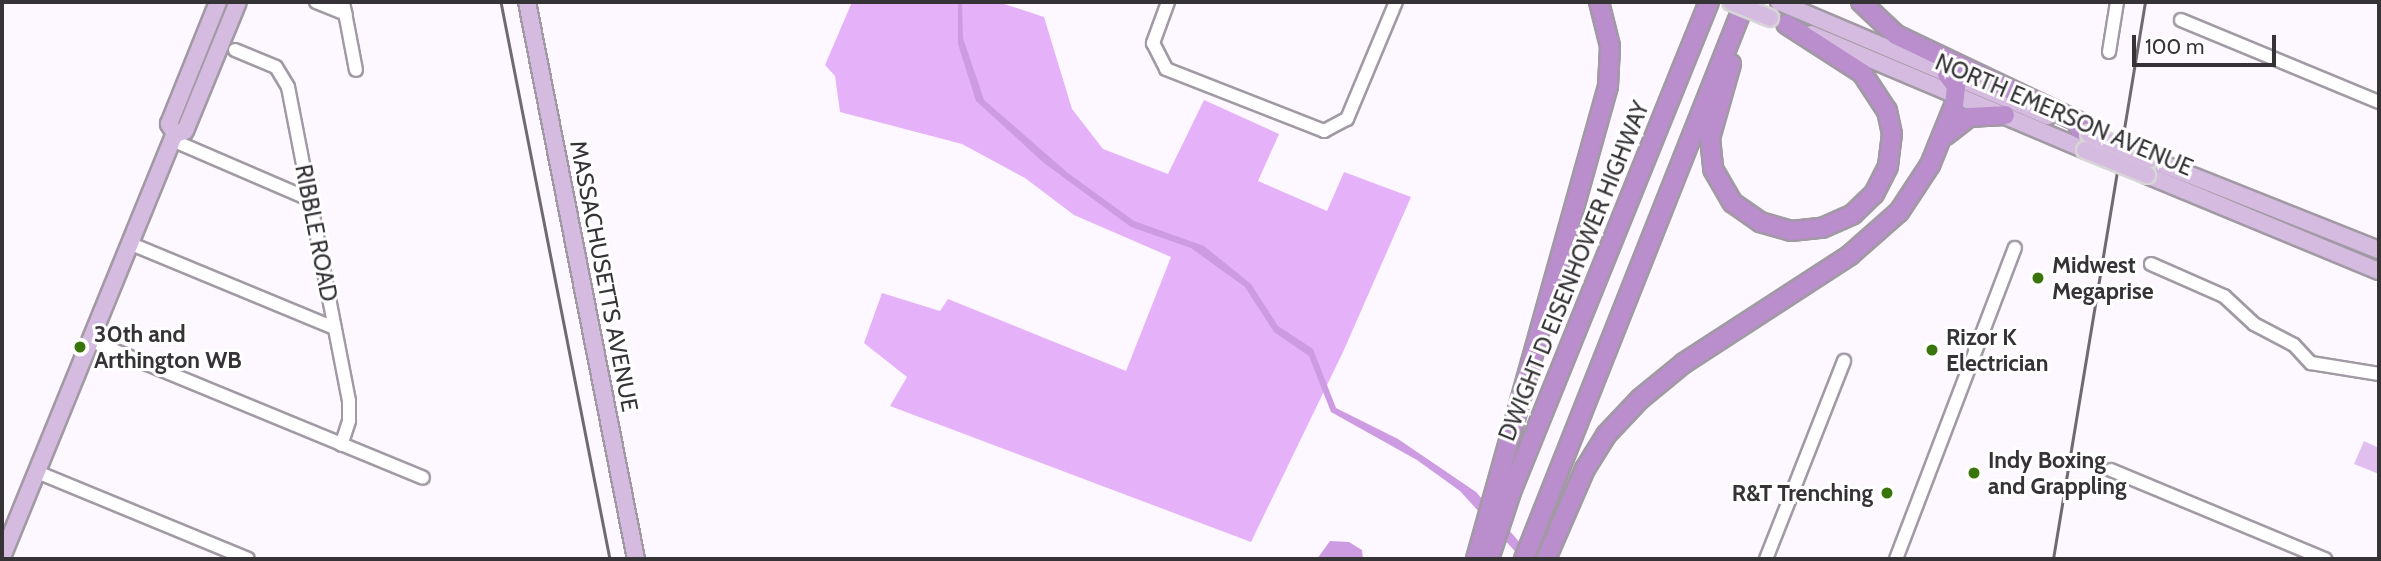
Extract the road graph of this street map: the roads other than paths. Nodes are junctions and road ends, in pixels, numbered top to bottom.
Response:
1 (218, 2) edge
2 (238, 2) edge
3 (316, 2) edge
4 (527, 2) edge
5 (1168, 2) edge
6 (1396, 2) edge
7 (1599, 2) edge
8 (1700, 2) edge
9 (1709, 2) edge
10 (1731, 2) edge
11 (1747, 2) edge
12 (1779, 2) edge
13 (1861, 2) edge
14 (2118, 2) edge
15 (344, 8) edge
16 (2181, 20) dead end
17 (1778, 21) junction
18 (235, 50) dead end
19 (2109, 52) dead end
20 (356, 70) dead end
21 (1947, 74) junction
22 (1956, 94) junction
23 (2379, 102) edge
24 (1664, 114) junction
25 (2006, 115) junction
26 (174, 137) junction
27 (2085, 138) junction
28 (1941, 141) junction
29 (2149, 167) junction
30 (309, 199) junction
31 (129, 243) junction
32 (2014, 248) dead end
33 (2379, 250) edge
34 (2151, 264) dead end
35 (2379, 271) edge
36 (334, 328) junction
37 (89, 340) junction
38 (1844, 361) dead end
39 (2379, 374) edge
40 (341, 445) junction
41 (2111, 470) dead end
42 (37, 472) junction
43 (423, 478) dead end
44 (1483, 554) edge
45 (2, 557) edge
46 (248, 559) edge
47 (636, 559) edge
48 (1524, 559) edge
49 (1546, 559) edge
50 (1766, 559) edge
51 (1896, 559) edge
52 (2325, 559) edge

1 - 26 main road
2 - 26 main road
3 - 15 street
4 - 47 main road, MASSACHUSETTS AVENUE
5 - 6 street
7 - 44 highway
8 - 24 highway
9 - 24 highway, DWIGHT D EISENHOWER HIGHWAY
10 - 17 main road, NORTH EMERSON AVENUE, bridge
11 - 17 highway
11 - 48 highway
12 - 21 main road, NORTH EMERSON AVENUE
13 - 27 highway
14 - 19 street
15 - 20 street
16 - 23 street
17 - 22 main road, NORTH EMERSON AVENUE
18 - 30 street, RIBBLE ROAD
21 - 22 highway
21 - 27 main road, NORTH EMERSON AVENUE
22 - 25 main road, NORTH EMERSON AVENUE
22 - 28 highway
24 - 44 highway, DWIGHT D EISENHOWER HIGHWAY
25 - 27 main road, NORTH EMERSON AVENUE
25 - 28 highway
26 - 30 street
26 - 31 main road
27 - 29 main road, NORTH EMERSON AVENUE, bridge
28 - 49 highway
29 - 33 main road, NORTH EMERSON AVENUE
29 - 35 main road, NORTH EMERSON AVENUE
30 - 36 street, RIBBLE ROAD
31 - 36 street
31 - 37 main road
32 - 51 street
34 - 39 street
36 - 40 street, RIBBLE ROAD
37 - 40 street
37 - 42 main road
38 - 50 street
40 - 43 street
41 - 52 street
42 - 45 main road
42 - 46 street

